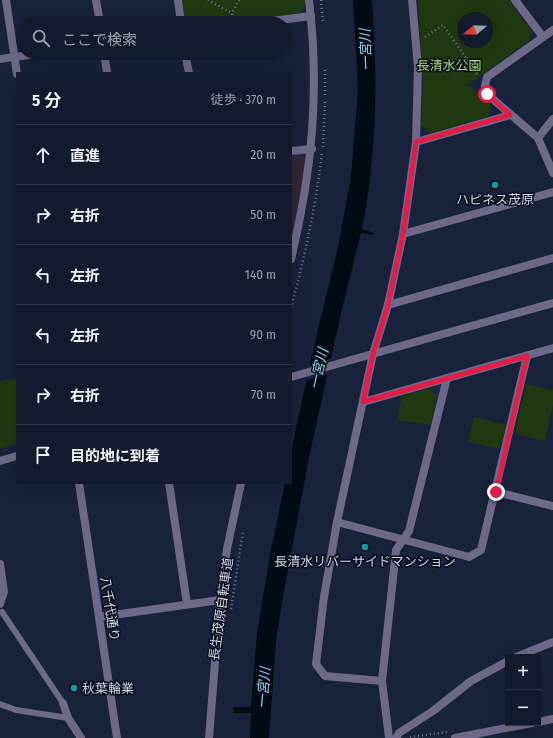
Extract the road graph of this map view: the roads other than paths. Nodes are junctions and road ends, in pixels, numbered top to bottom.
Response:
1 (6, 0) edge
2 (96, 0) edge
3 (178, 0) edge
4 (309, 0) edge
5 (412, 0) edge
6 (515, 0) edge
7 (99, 16) edge
8 (180, 16) edge
9 (311, 16) junction
10 (292, 18) edge
11 (553, 30) edge
12 (543, 38) junction
13 (15, 57) junction
14 (0, 60) edge
15 (105, 60) edge
16 (186, 60) edge
17 (17, 72) edge
18 (107, 72) edge
19 (188, 72) edge
20 (510, 115) junction
21 (553, 119) edge
22 (538, 138) junction
23 (416, 142) junction
24 (312, 148) junction
25 (292, 152) edge
26 (553, 173) edge
27 (553, 192) edge
28 (403, 234) junction
29 (292, 255) edge
30 (553, 258) edge
31 (553, 303) edge
32 (388, 305) junction
33 (553, 348) edge
34 (373, 354) junction
35 (527, 356) junction
36 (292, 377) edge
37 (447, 378) junction
38 (363, 402) junction
39 (16, 456) edge
40 (0, 461) edge
41 (79, 484) edge
42 (169, 484) edge
43 (241, 484) edge
44 (496, 492) junction
45 (553, 506) edge
46 (337, 522) junction
47 (402, 539) junction
48 (0, 564) edge
49 (220, 600) junction
50 (187, 604) junction
51 (1, 608) edge
52 (98, 617) junction
53 (553, 642) edge
54 (523, 654) edge
55 (505, 662) edge
56 (382, 681) junction
57 (63, 703) joint
58 (0, 704) edge
59 (68, 718) junction
60 (553, 719) edge
61 (541, 721) edge
62 (515, 726) edge
63 (457, 736) edge
64 (81, 738) edge
65 (117, 738) edge
66 (209, 738) edge
67 (389, 738) edge
68 (396, 738) edge

1 - 13 street
2 - 7 street
3 - 8 street
4 - 9 street
5 - 23 street
6 - 12 street
9 - 10 street
9 - 24 street
11 - 12 street
12 - 20 street
13 - 14 street
13 - 17 street
15 - 18 street
16 - 19 street
20 - 22 street
20 - 23 street
21 - 22 street
22 - 26 street
23 - 28 street
24 - 25 street
24 - 29 street
27 - 28 street
28 - 32 street
30 - 32 street
31 - 34 street
32 - 34 street
33 - 35 street
34 - 36 street
34 - 38 street
35 - 37 street
35 - 44 street
37 - 38 street
37 - 47 street
38 - 46 street
39 - 40 street
41 - 52 street, 八千代通り
42 - 50 street
43 - 49 street
44 - 45 street
44 - 47 street
46 - 47 street
46 - 56 street
47 - 56 street
48 - 51 street
49 - 50 street
49 - 66 street
50 - 52 street
51 - 57 lane
52 - 65 street, 八千代通り
53 - 54 street
55 - 68 street
56 - 67 street
57 - 59 street
58 - 59 lane
59 - 64 street
60 - 61 street
62 - 63 street

